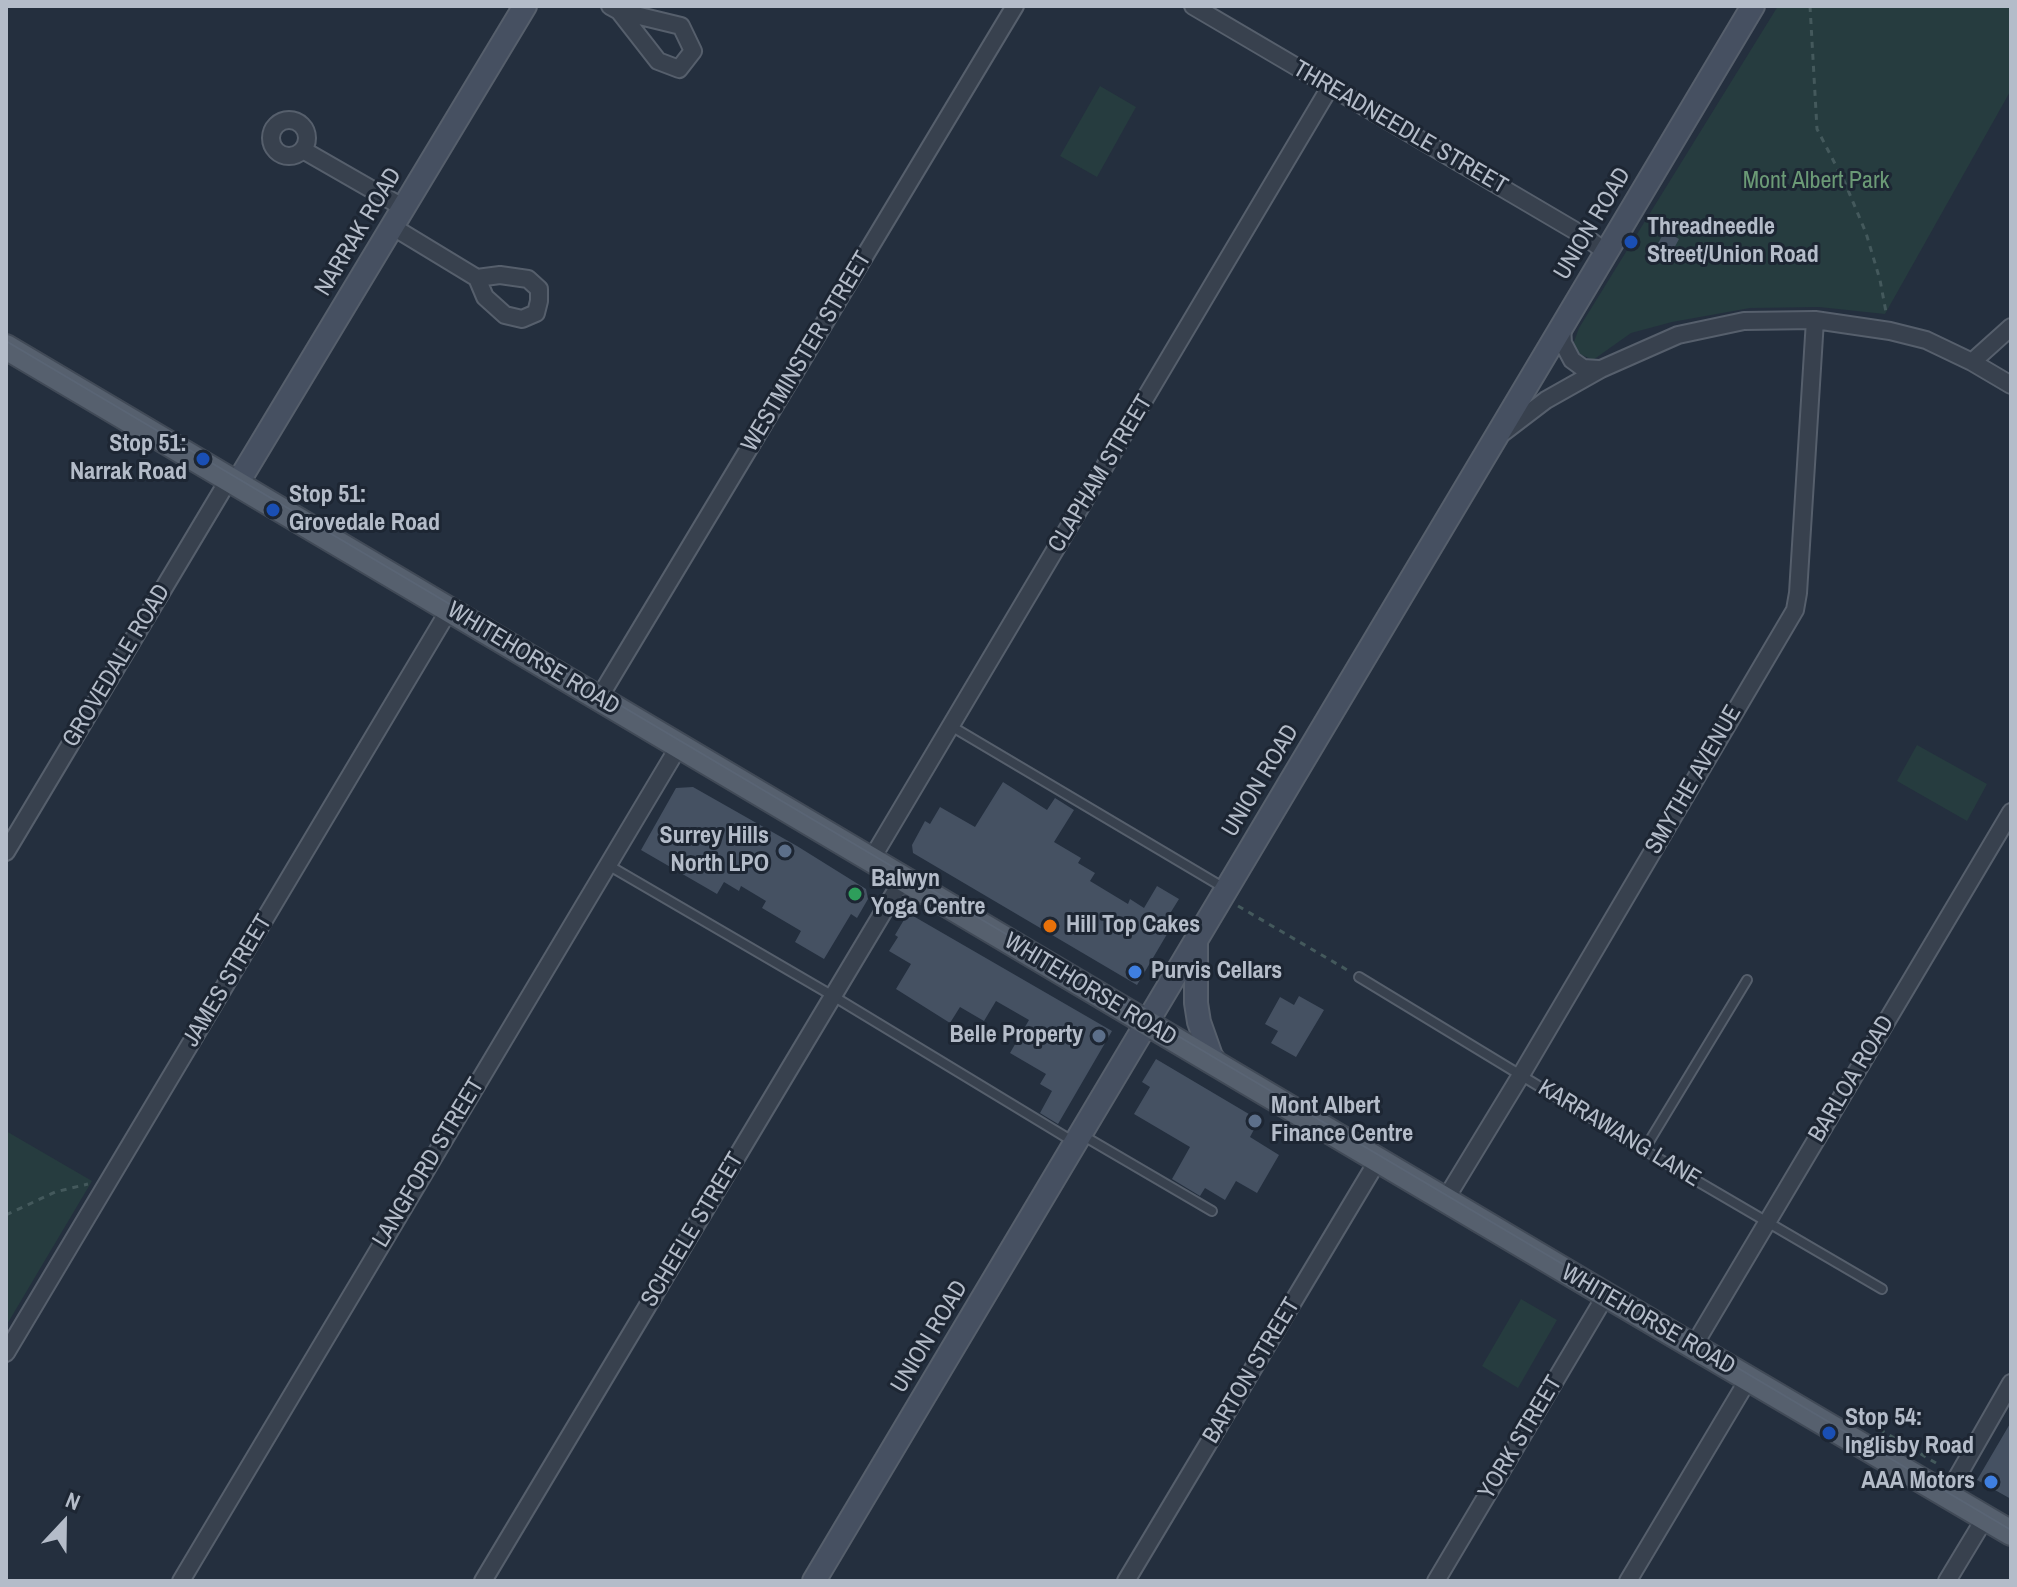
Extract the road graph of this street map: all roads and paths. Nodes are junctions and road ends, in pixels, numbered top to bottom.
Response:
1 (525, 6) edge
2 (1015, 6) edge
3 (1193, 6) edge
4 (1753, 6) edge
5 (1810, 6) edge
6 (1330, 87) junction
7 (303, 150) dead end
8 (398, 218) junction
9 (1606, 252) junction
10 (477, 278) dead end
11 (1815, 320) junction
12 (1562, 327) junction
13 (2011, 327) edge
14 (1890, 331) junction
15 (8, 353) edge
16 (1972, 362) junction
17 (1601, 369) junction
18 (2011, 385) edge
19 (1493, 440) junction
20 (233, 481) junction
21 (449, 610) junction
22 (599, 698) junction
23 (951, 726) junction
24 (679, 746) junction
25 (2011, 812) edge
26 (6, 852) edge
27 (871, 860) junction
28 (607, 864) junction
29 (903, 879) junction
30 (1225, 893) junction
31 (1196, 942) junction
32 (1359, 977) joint
33 (1747, 980) dead end
34 (833, 996) junction
35 (1147, 1024) junction
36 (1217, 1065) junction
37 (1521, 1075) junction
38 (1079, 1139) junction
39 (1644, 1150) junction
40 (1378, 1160) junction
41 (109, 1180) junction
42 (1445, 1200) junction
43 (1212, 1211) dead end
44 (6, 1215) edge
45 (1768, 1222) junction
46 (1882, 1289) dead end
47 (1606, 1295) junction
48 (1693, 1347) junction
49 (6, 1353) edge
50 (1749, 1378) junction
51 (2008, 1394) edge
52 (1947, 1495) junction
53 (1985, 1518) junction
54 (2011, 1533) edge
55 (181, 1581) edge
56 (483, 1581) edge
57 (814, 1581) edge
58 (1126, 1581) edge
59 (1436, 1581) edge
60 (1628, 1581) edge
61 (1947, 1581) edge

1 - 8 main road, NARRAK ROAD
2 - 22 street, WESTMINSTER STREET
3 - 6 street, THREADNEEDLE STREET
4 - 9 main road, UNION ROAD
5 - 14 path
6 - 9 street, THREADNEEDLE STREET
6 - 23 street, CLAPHAM STREET
7 - 8 street
8 - 10 street
8 - 20 main road, NARRAK ROAD
9 - 12 main road, UNION ROAD
11 - 14 street
11 - 17 street
11 - 37 street, SMYTHE AVENUE
12 - 17 street
12 - 19 main road, UNION ROAD
13 - 16 street
14 - 16 street
15 - 20 main road, WHITEHORSE ROAD
16 - 18 street
17 - 19 street
19 - 30 main road, UNION ROAD
20 - 21 main road, WHITEHORSE ROAD
20 - 26 street, GROVEDALE ROAD
21 - 22 main road, WHITEHORSE ROAD
21 - 41 street, JAMES STREET
22 - 24 main road, WHITEHORSE ROAD
23 - 27 street, CLAPHAM STREET
23 - 30 lane
24 - 27 main road, WHITEHORSE ROAD
24 - 28 street, LANGFORD STREET
25 - 45 street, BARLOA ROAD
27 - 29 main road, WHITEHORSE ROAD
28 - 34 lane
28 - 55 street, LANGFORD STREET
29 - 34 street, SCHEELE STREET
29 - 35 main road, WHITEHORSE ROAD
30 - 31 main road, UNION ROAD
30 - 32 path
31 - 35 main road, UNION ROAD
31 - 36 main road
32 - 37 lane, KARRAWANG LANE
33 - 39 lane
34 - 38 lane
34 - 56 street, SCHEELE STREET
35 - 36 main road, WHITEHORSE ROAD
35 - 38 main road, UNION ROAD
36 - 40 main road, WHITEHORSE ROAD
37 - 39 lane, KARRAWANG LANE
37 - 42 street, SMYTHE AVENUE
38 - 43 lane
38 - 57 main road, UNION ROAD
39 - 45 lane, KARRAWANG LANE
40 - 42 main road, WHITEHORSE ROAD
40 - 58 street, BARTON STREET
41 - 44 path
41 - 49 street, JAMES STREET
42 - 47 main road, WHITEHORSE ROAD
45 - 46 lane, KARRAWANG LANE
45 - 48 street, BARLOA ROAD
47 - 48 main road, WHITEHORSE ROAD
47 - 59 street, YORK STREET
48 - 50 main road, WHITEHORSE ROAD
50 - 52 main road, WHITEHORSE ROAD
50 - 60 street
51 - 52 street
52 - 53 main road, WHITEHORSE ROAD
53 - 54 main road, WHITEHORSE ROAD
53 - 61 street

